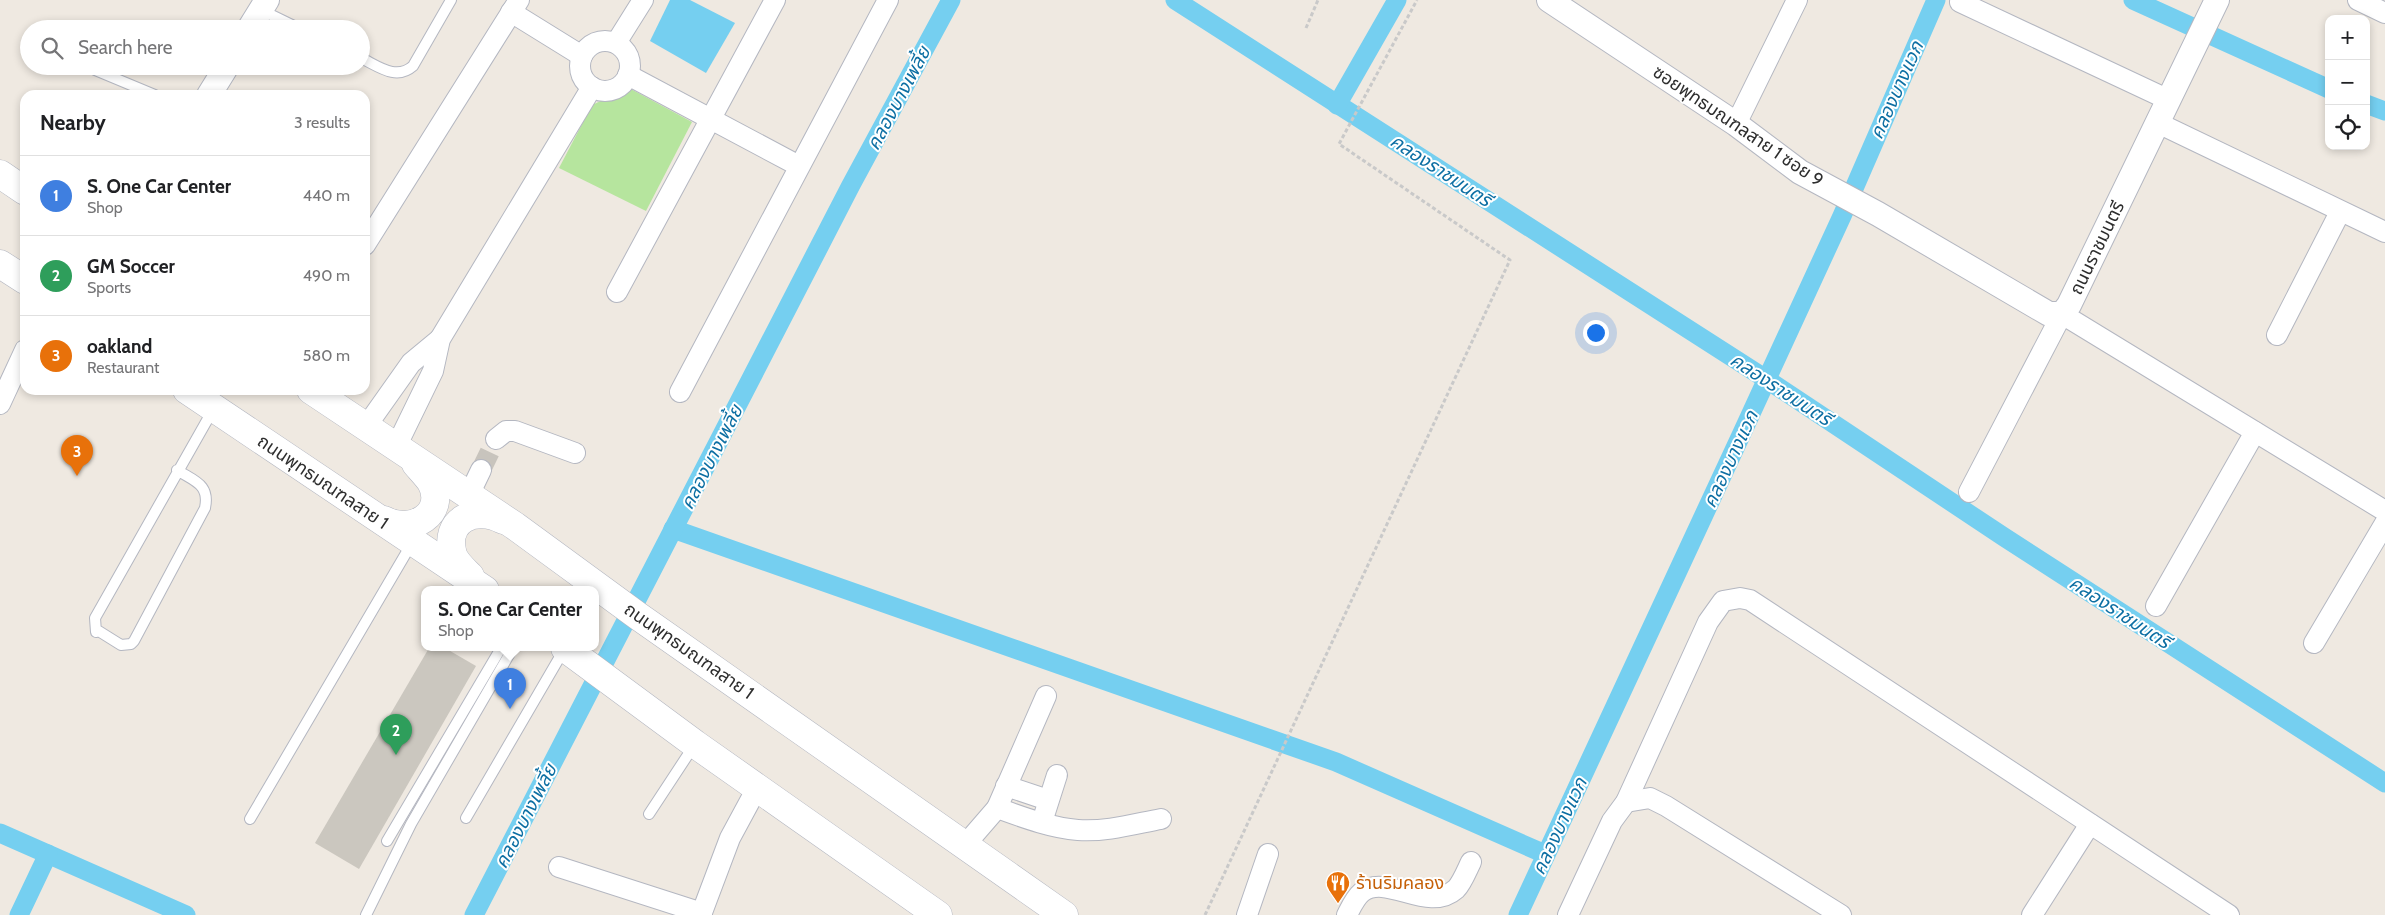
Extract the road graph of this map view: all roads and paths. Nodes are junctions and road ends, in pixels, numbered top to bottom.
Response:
1 (452, 0) edge
2 (642, 0) edge
3 (774, 0) edge
4 (888, 0) edge
5 (1318, 0) edge
6 (1417, 0) edge
7 (1549, 0) edge
8 (1797, 0) edge
9 (2358, 0) edge
10 (1960, 2) dead end
11 (2214, 5) edge
12 (515, 6) edge
13 (259, 13) edge
14 (2385, 13) edge
15 (277, 20) edge
16 (1306, 28) dead end
17 (616, 43) junction
18 (582, 56) junction
19 (370, 62) edge
20 (106, 75) edge
21 (221, 75) edge
22 (628, 75) junction
23 (592, 87) junction
24 (143, 90) edge
25 (212, 90) edge
26 (2169, 100) junction
27 (711, 119) junction
28 (2158, 123) junction
29 (1736, 124) junction
30 (799, 166) junction
31 (0, 174) edge
32 (20, 188) edge
33 (2340, 212) junction
34 (2385, 232) edge
35 (370, 237) edge
36 (0, 264) edge
37 (20, 277) edge
38 (617, 292) dead end
39 (2062, 314) junction
40 (2277, 334) dead end
41 (440, 339) junction
42 (20, 359) edge
43 (680, 392) dead end
44 (194, 395) edge
45 (318, 395) edge
46 (0, 404) edge
47 (214, 408) junction
48 (365, 428) junction
49 (2255, 432) junction
50 (496, 438) dead end
51 (402, 451) junction
52 (575, 453) dead end
53 (177, 470) junction
54 (481, 470) tunnel mouth
55 (1969, 492) dead end
56 (469, 495) junction
57 (367, 511) junction
58 (2385, 511) edge
59 (2385, 523) edge
60 (515, 526) junction
61 (412, 542) junction
62 (478, 586) edge
63 (479, 586) edge
64 (596, 586) edge
65 (599, 588) edge
66 (2156, 606) dead end
67 (2314, 643) dead end
68 (499, 651) edge
69 (511, 651) edge
70 (572, 653) edge
71 (1046, 696) dead end
72 (695, 744) junction
73 (1057, 775) dead end
74 (1006, 786) junction
75 (757, 788) junction
76 (1048, 800) junction
77 (1626, 802) junction
78 (997, 808) junction
79 (649, 814) dead end
80 (466, 818) dead end
81 (250, 819) dead end
82 (1161, 819) dead end
83 (1042, 822) junction
84 (2090, 824) junction
85 (388, 841) dead end
86 (965, 845) junction
87 (1268, 854) dead end
88 (1471, 862) dead end
89 (559, 867) dead end
90 (701, 914) edge
91 (366, 915) edge
92 (938, 915) edge
93 (1064, 915) edge
94 (1205, 915) edge
95 (1247, 915) edge
96 (1347, 915) edge
97 (1568, 915) edge
98 (1841, 915) edge
99 (2032, 915) edge
100 (2228, 915) edge

1 - 19 lane
2 - 17 street
3 - 27 street
4 - 30 street
5 - 16 path
6 - 94 path
7 - 29 street, ซอยพุทธมณฑลสาย 1 ซอย 9
8 - 29 street
9 - 14 street
10 - 26 street
11 - 26 street, ถนนราชมนตรี
12 - 18 street
12 - 35 street
13 - 15 lane
17 - 18 street
17 - 22 street
18 - 23 street
20 - 24 lane
21 - 25 street
22 - 23 street
22 - 27 street
23 - 41 street
26 - 28 street, ถนนราชมนตรี
27 - 30 street
27 - 38 street
28 - 33 street
28 - 39 street, ถนนราชมนตรี
29 - 39 street, ซอยพุทธมณฑลสาย 1 ซอย 9
30 - 43 street
31 - 32 main road
33 - 34 street
33 - 40 street
36 - 37 main road
39 - 49 street
39 - 55 street, ถนนราชมนตรี
41 - 48 street
41 - 51 street
42 - 46 street
44 - 47 main road, ถนนพุทธมณฑลสาย 1
45 - 48 main road, ถนนพุทธมณฑลสาย 1
47 - 53 lane
47 - 57 main road, ถนนพุทธมณฑลสาย 1
48 - 51 main road, ถนนพุทธมณฑลสาย 1
49 - 58 street
49 - 66 street
50 - 52 street
51 - 56 main road, ถนนพุทธมณฑลสาย 1
51 - 57 main road
53 - 53 lane
54 - 56 street
56 - 60 main road, ถนนพุทธมณฑลสาย 1
57 - 61 main road, ถนนพุทธมณฑลสาย 1
59 - 67 street
60 - 63 main road
60 - 64 main road, ถนนพุทธมณฑลสาย 1
61 - 62 main road, ถนนพุทธมณฑลสาย 1
61 - 81 lane
65 - 86 main road, ถนนพุทธมณฑลสาย 1
68 - 85 lane
69 - 91 lane
70 - 72 main road
70 - 80 lane
71 - 74 street
72 - 75 main road
72 - 79 lane
73 - 76 street
74 - 76 street
74 - 78 street
75 - 90 street
75 - 92 main road
76 - 83 street
77 - 84 street
77 - 97 street
77 - 98 street
78 - 83 street
78 - 86 street
82 - 83 street
84 - 99 street
84 - 100 street
86 - 93 main road, ถนนพุทธมณฑลสาย 1
87 - 95 street
88 - 96 street
89 - 90 street

